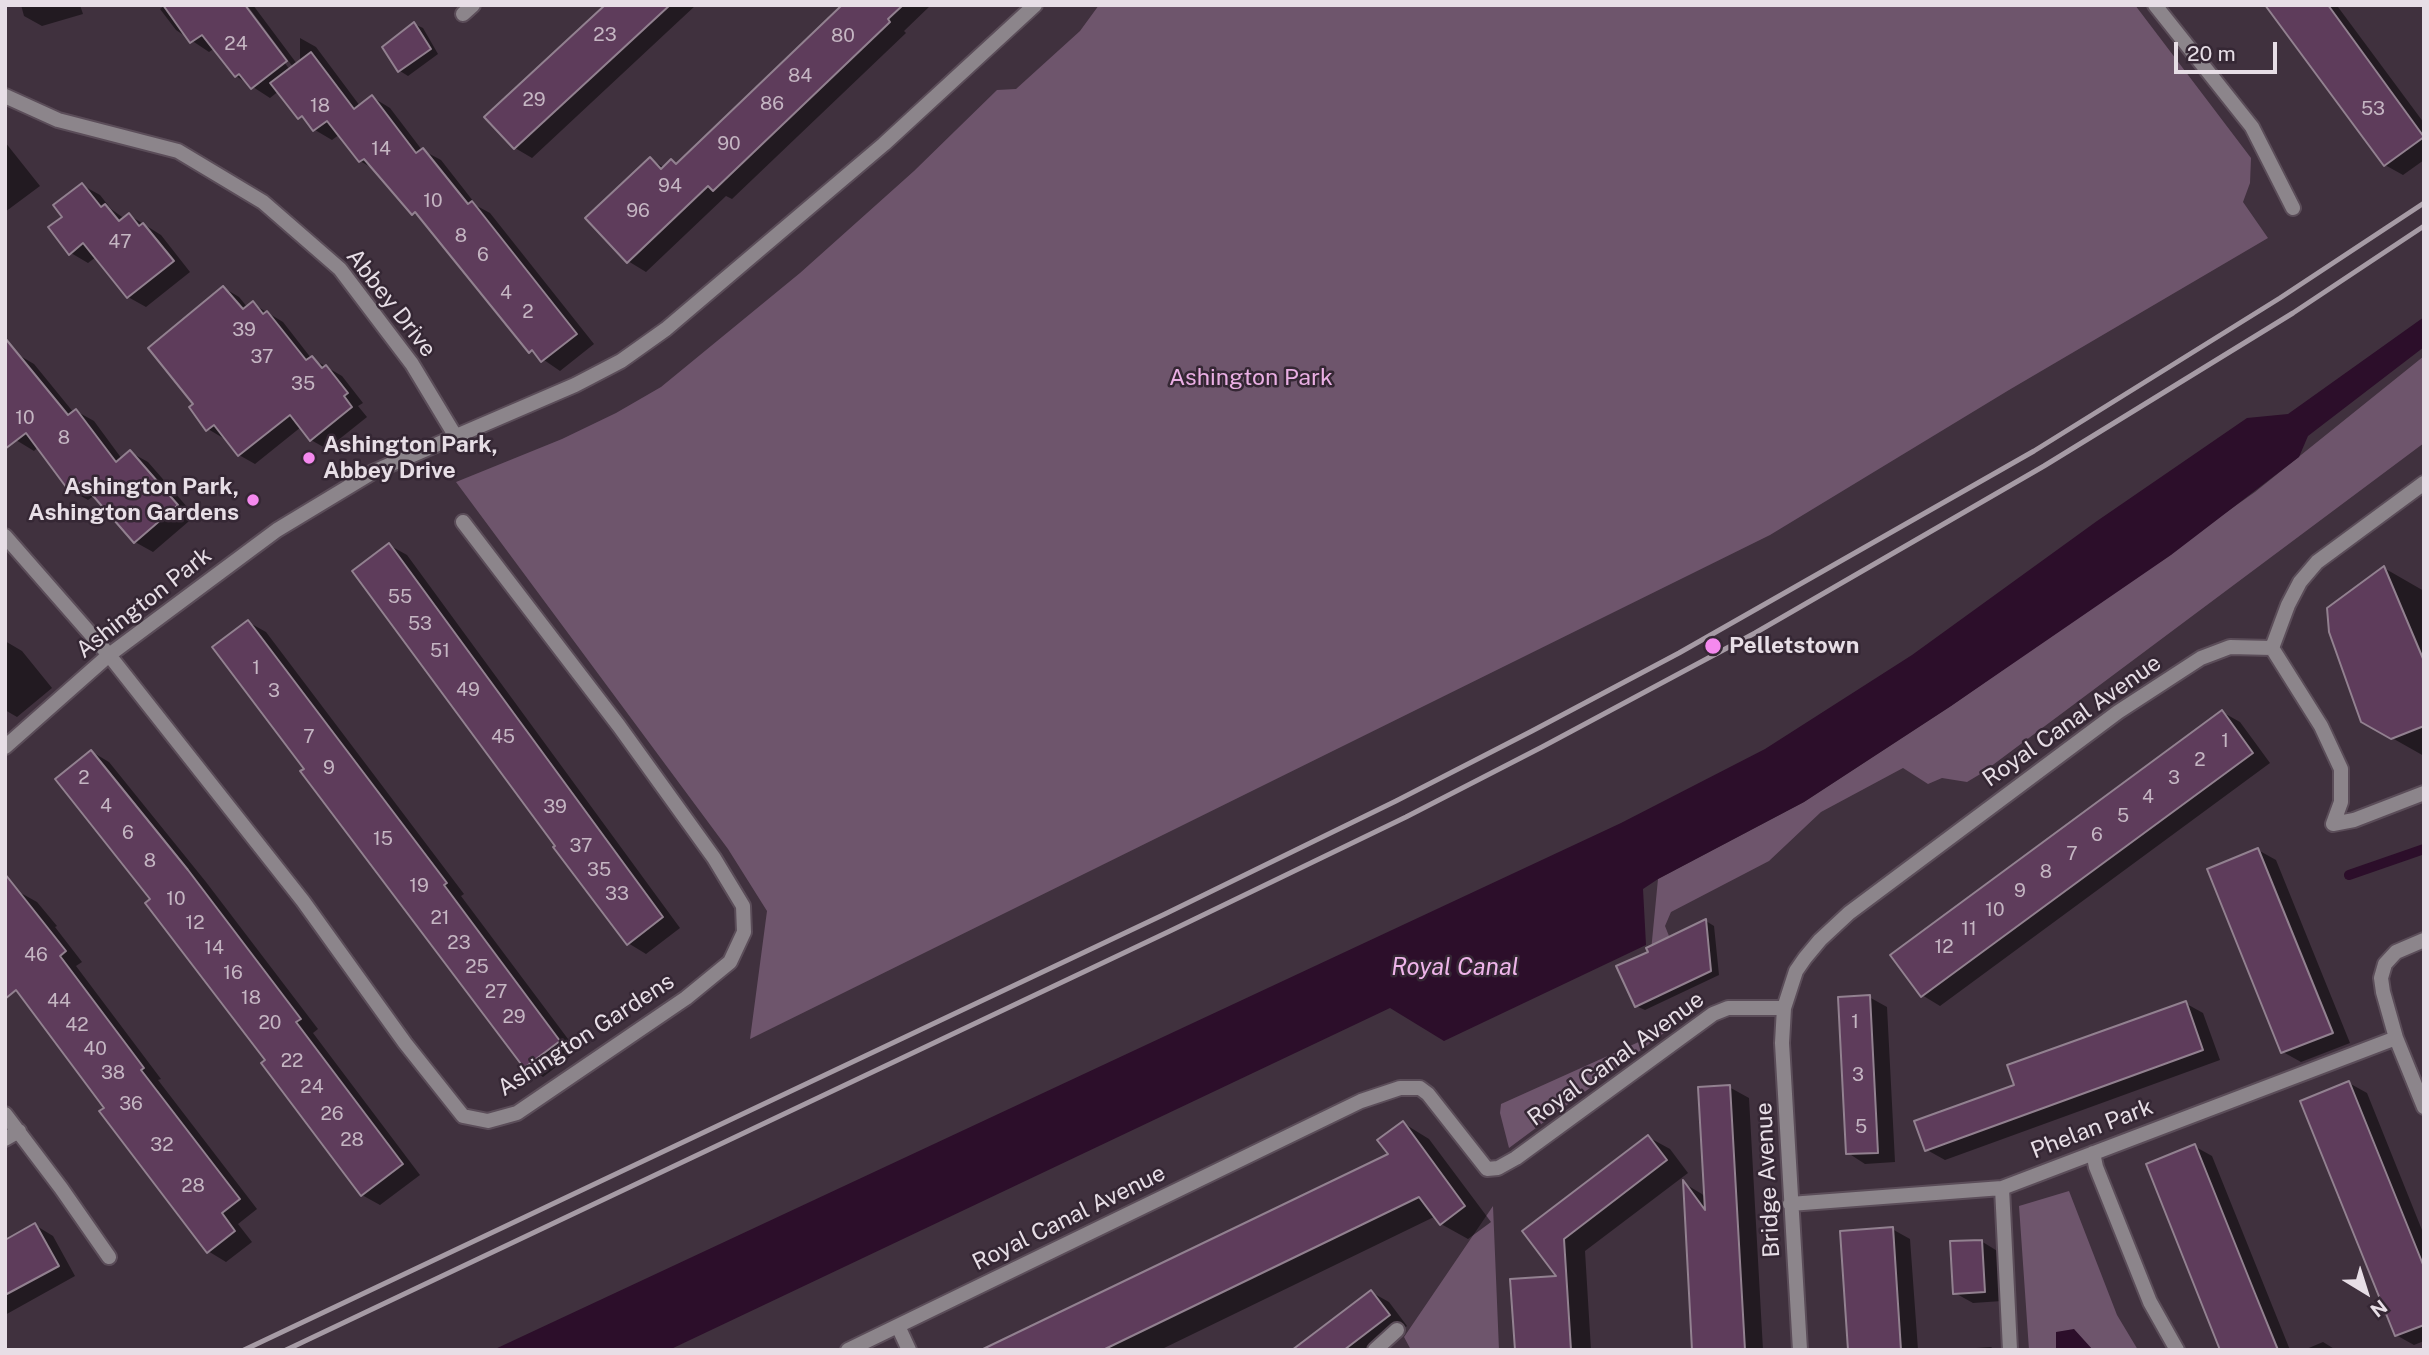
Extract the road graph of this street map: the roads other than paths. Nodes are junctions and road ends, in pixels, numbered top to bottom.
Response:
1 (1035, 5) edge
2 (2155, 5) edge
3 (5, 96) edge
4 (2293, 208) dead end
5 (456, 437) junction
6 (2424, 483) edge
7 (463, 522) dead end
8 (5, 536) edge
9 (2272, 648) junction
10 (109, 655) junction
11 (5, 747) edge
12 (2424, 793) edge
13 (2424, 940) edge
14 (1784, 1007) junction
15 (2396, 1038) junction
16 (2424, 1107) edge
17 (5, 1115) edge
18 (19, 1131) junction
19 (5, 1139) edge
20 (2093, 1153) junction
21 (2002, 1188) junction
22 (1790, 1205) junction
23 (109, 1257) dead end
24 (898, 1326) junction
25 (1398, 1330) dead end
26 (848, 1350) edge
27 (909, 1350) edge
28 (1375, 1350) edge
29 (1800, 1350) edge
30 (2010, 1350) edge
31 (2177, 1350) edge

1 - 5 street, Ashington Park
2 - 4 street
3 - 5 street, Abbey Drive
5 - 10 street, Ashington Park
6 - 9 street
7 - 10 street, Ashington Gardens
8 - 10 street, Ashington Gardens
9 - 12 street
9 - 14 street, Royal Canal Avenue
10 - 11 street, Ashington Park
13 - 15 street
14 - 22 street, Bridge Avenue
14 - 24 street, Royal Canal Avenue
15 - 16 street
15 - 20 street, Phelan Park
17 - 18 street
18 - 19 street
18 - 23 street
20 - 21 street, Phelan Park
20 - 31 street
21 - 22 street, Phelan Park
21 - 30 street
22 - 29 street, Bridge Avenue
24 - 26 street, Royal Canal Avenue
24 - 27 street
25 - 28 street

